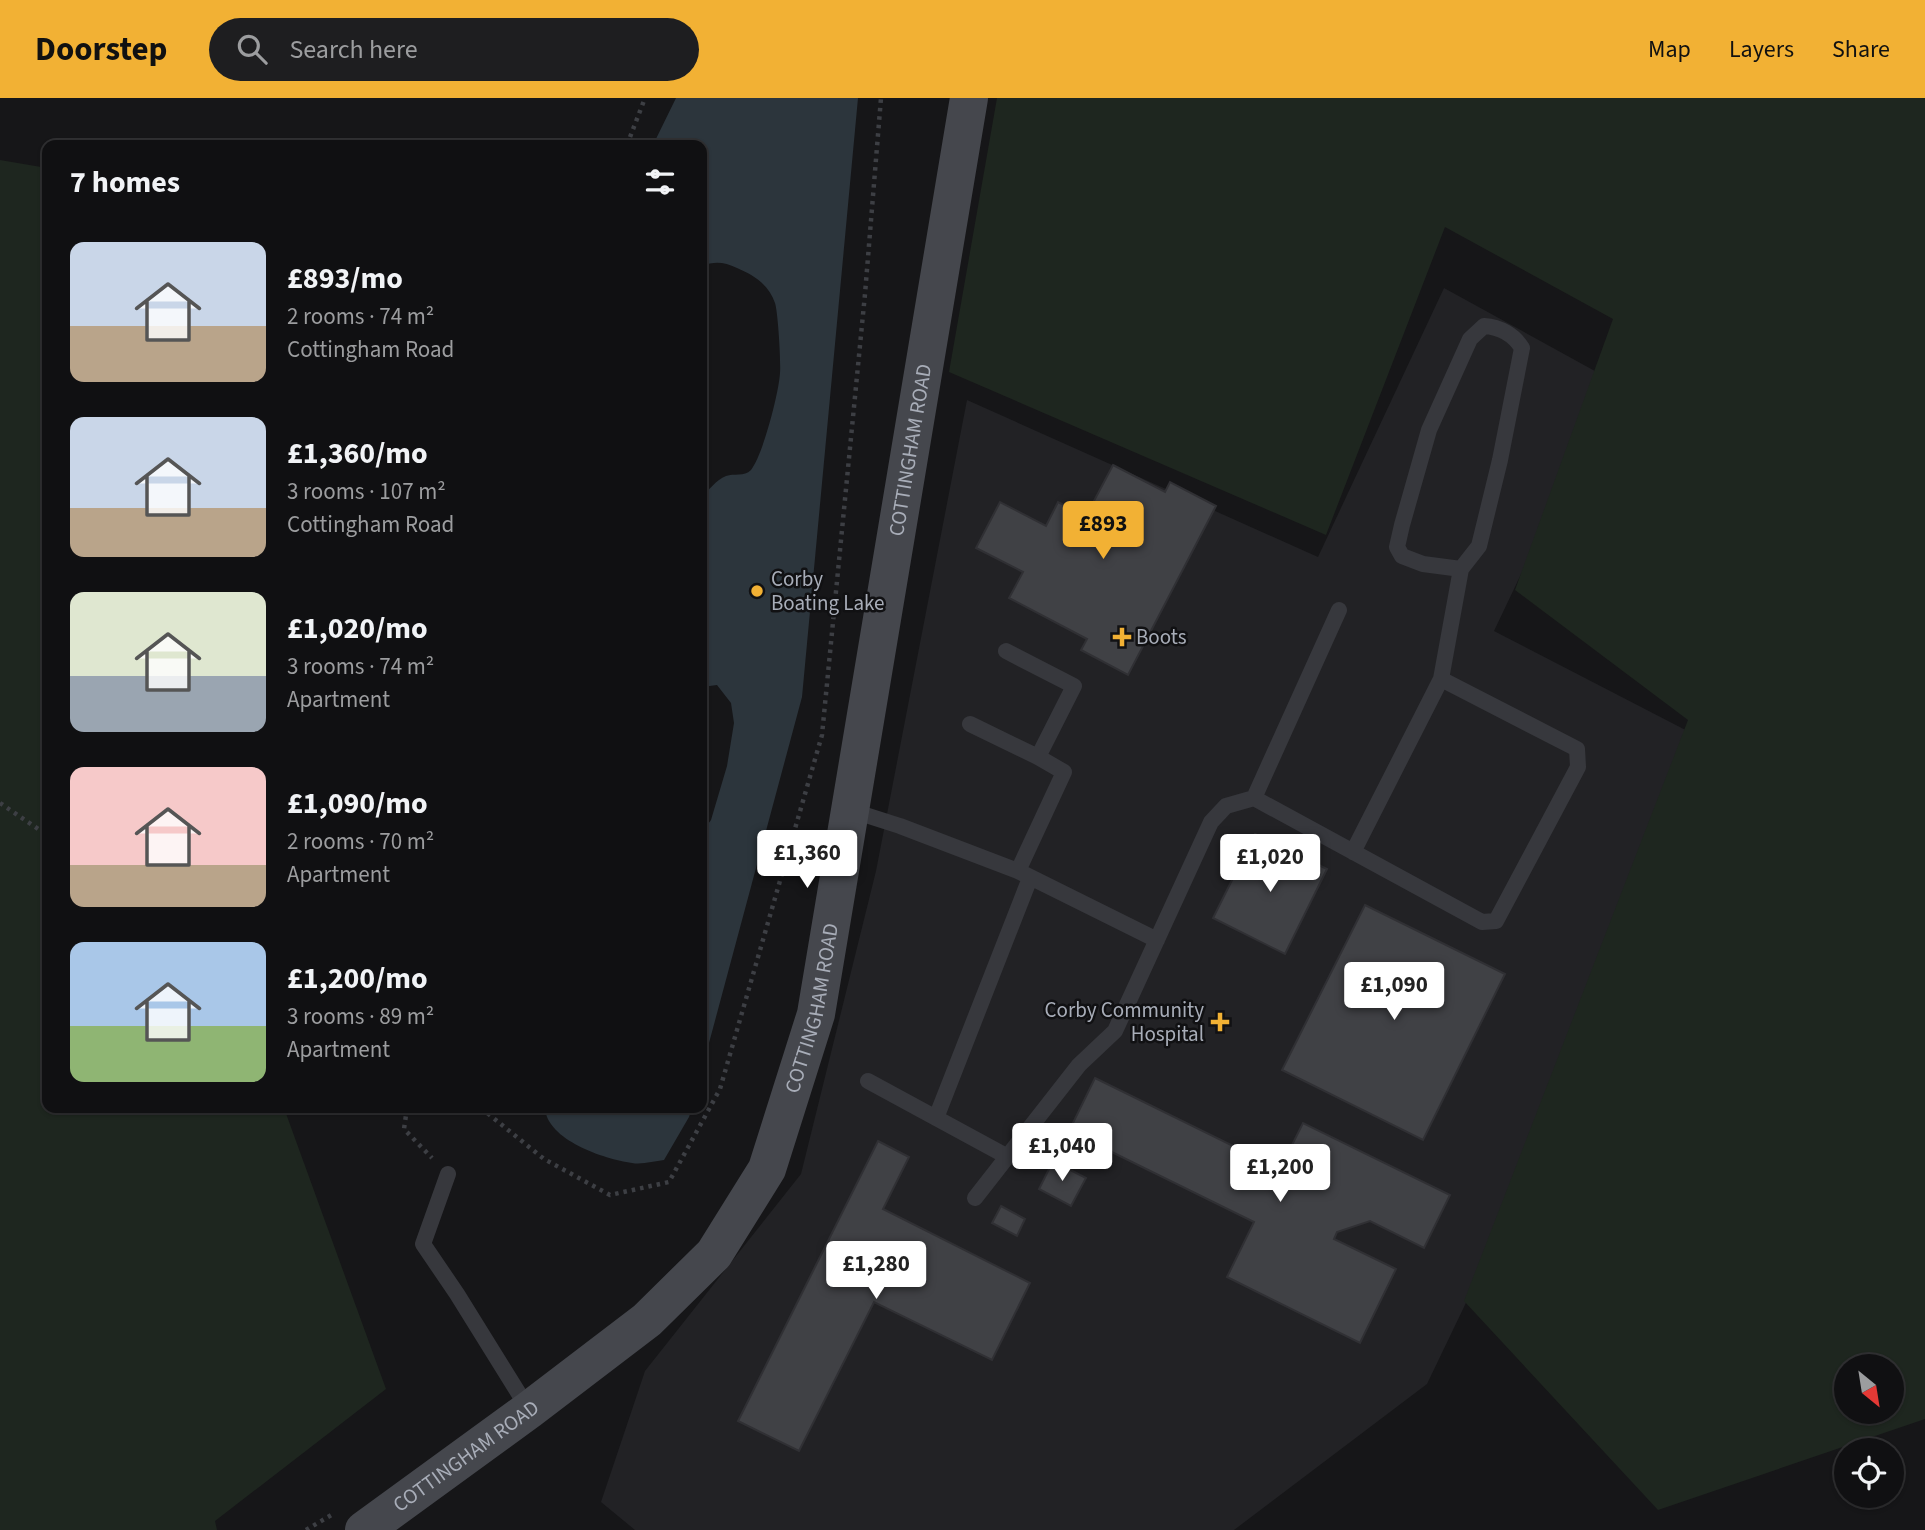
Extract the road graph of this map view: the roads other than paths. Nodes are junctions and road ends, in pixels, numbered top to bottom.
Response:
1 (969, 98) edge
2 (1461, 569) junction
3 (1339, 610) dead end
4 (1006, 650) dead end
5 (1441, 679) junction
6 (970, 724) dead end
7 (1038, 757) junction
8 (1254, 797) junction
9 (850, 810) junction
10 (1353, 852) junction
11 (1024, 875) junction
12 (1157, 940) junction
13 (868, 1081) dead end
14 (936, 1118) junction
15 (1008, 1157) junction
16 (448, 1174) road end
17 (975, 1198) dead end
18 (529, 1410) junction
19 (386, 1524) edge

1 - 9 street, COTTINGHAM ROAD
2 - 2 lane
2 - 5 lane
3 - 8 lane
4 - 7 lane
5 - 10 lane
5 - 10 lane
6 - 7 lane
7 - 11 lane
8 - 10 lane
8 - 12 lane
9 - 11 lane
9 - 18 street, COTTINGHAM ROAD
11 - 12 lane
11 - 14 lane
12 - 15 lane
13 - 14 lane
14 - 15 lane
15 - 17 lane
16 - 18 lane
18 - 19 street, COTTINGHAM ROAD

